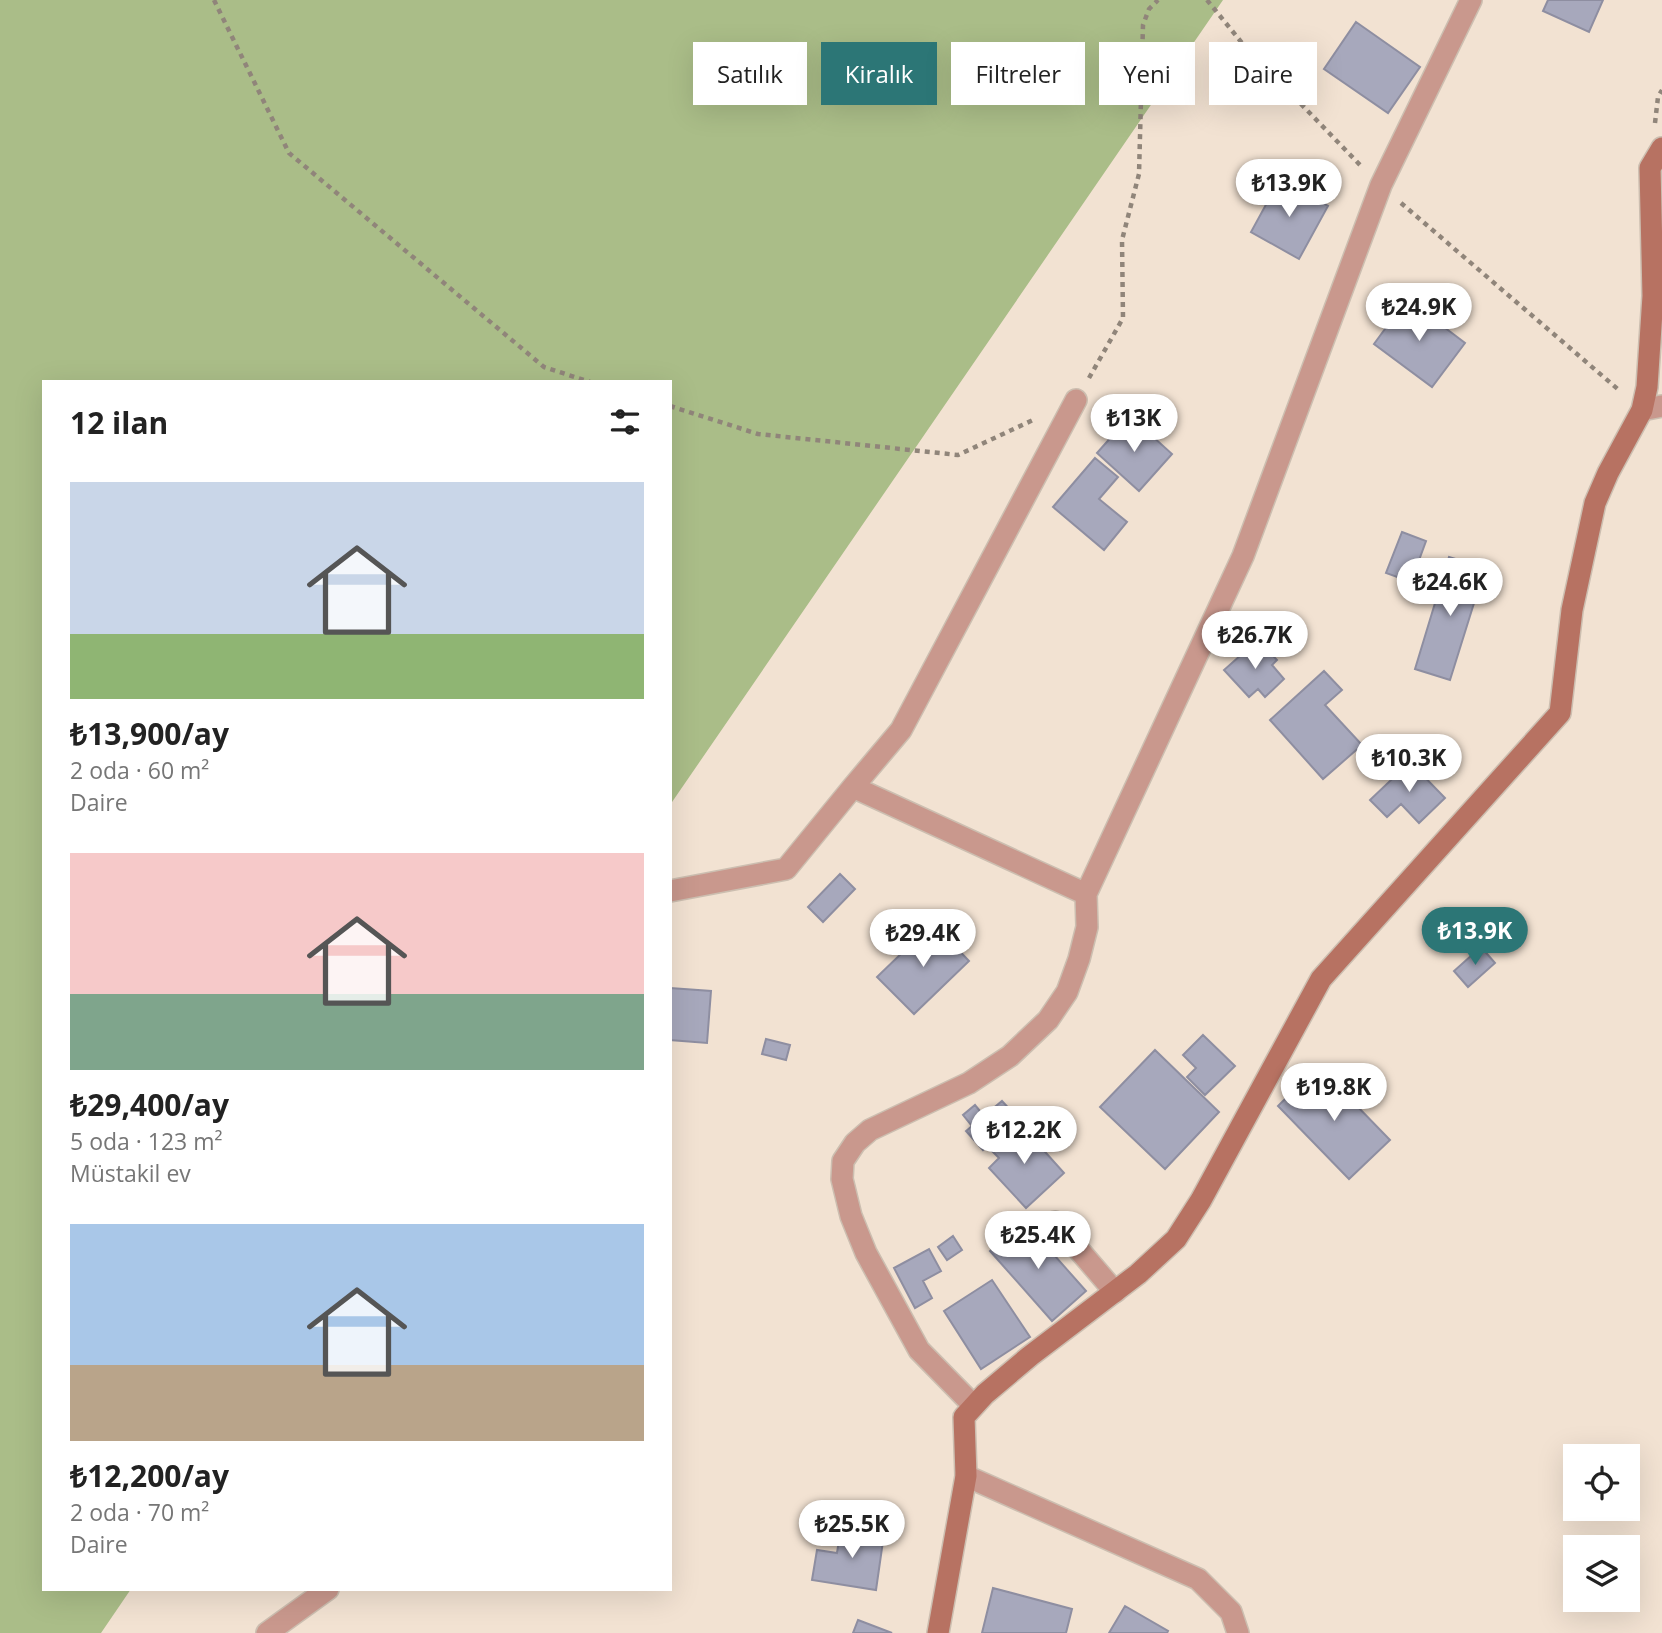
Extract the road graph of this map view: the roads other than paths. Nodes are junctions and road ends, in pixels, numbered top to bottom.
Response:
1 (1471, 0) edge
2 (1662, 148) edge
3 (1656, 204) edge
4 (1076, 400) road end
5 (1652, 408) edge
6 (853, 788) junction
7 (672, 891) edge
8 (1086, 894) junction
9 (1055, 1222) dead end
10 (1115, 1292) junction
11 (973, 1405) junction
12 (966, 1476) junction
13 (325, 1591) edge
14 (267, 1633) edge
15 (938, 1633) edge
16 (1238, 1633) edge

1 - 8 street
2 - 3 street
3 - 5 street
4 - 6 street
5 - 10 street
6 - 7 street
6 - 8 street
8 - 11 street
9 - 10 street
10 - 11 street
11 - 12 street
12 - 15 street
12 - 16 street
13 - 14 street

